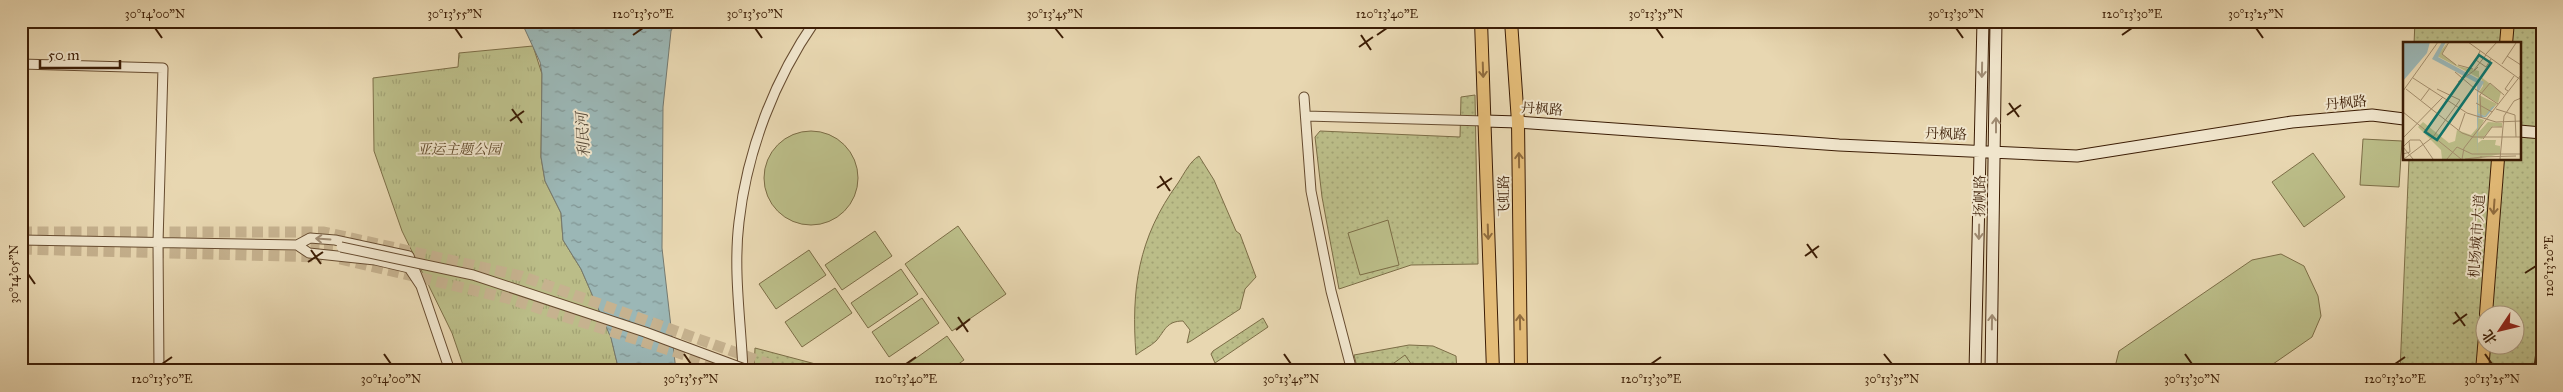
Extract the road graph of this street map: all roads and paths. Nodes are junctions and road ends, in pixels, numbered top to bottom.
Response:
1 (815, 21) edge
2 (1480, 21) edge
3 (1511, 21) edge
4 (1983, 21) edge
5 (1996, 21) edge
6 (2508, 21) edge
7 (2506, 42) edge
8 (21, 64) edge
9 (1304, 97) dead end
10 (1306, 116) junction
11 (2403, 119) edge
12 (1484, 121) junction
13 (1518, 122) junction
14 (2520, 131) edge
15 (2542, 133) edge
16 (1980, 150) junction
17 (1996, 151) junction
18 (2498, 160) edge
19 (21, 240) edge
20 (158, 242) junction
21 (297, 245) junction
22 (341, 247) tunnel mouth
23 (421, 286) junction
24 (2487, 304) edge
25 (2483, 354) edge
26 (2542, 356) edge
27 (159, 371) edge
28 (450, 371) edge
29 (743, 371) edge
30 (750, 371) edge
31 (1352, 371) edge
32 (1493, 371) edge
33 (1521, 371) edge
34 (1975, 371) edge
35 (1991, 371) edge
36 (2482, 371) edge
37 (2540, 371) edge

1 - 29 street
2 -> 12 main road, 飞虹路
3 - 13 main road, 飞虹路
4 -> 16 street
17 -> 5 street, 扬帆路
6 - 7 main road
8 - 20 street
9 - 10 street
10 - 12 street
10 - 31 street
11 - 17 street, 丹枫路
12 - 13 street, 丹枫路
12 -> 32 main road, 飞虹路
13 - 16 street, 丹枫路
33 -> 13 main road, 飞虹路
14 - 15 street
16 - 17 street, 丹枫路
16 -> 34 street
35 -> 17 street, 扬帆路
18 -> 24 main road, 机场城市大道
19 - 20 street
20 - 21 street
20 - 27 street
21 - 23 street
23 -> 21 street
22 - 30 street, bridge
23 - 28 street
25 - 36 main road
26 - 37 main road

